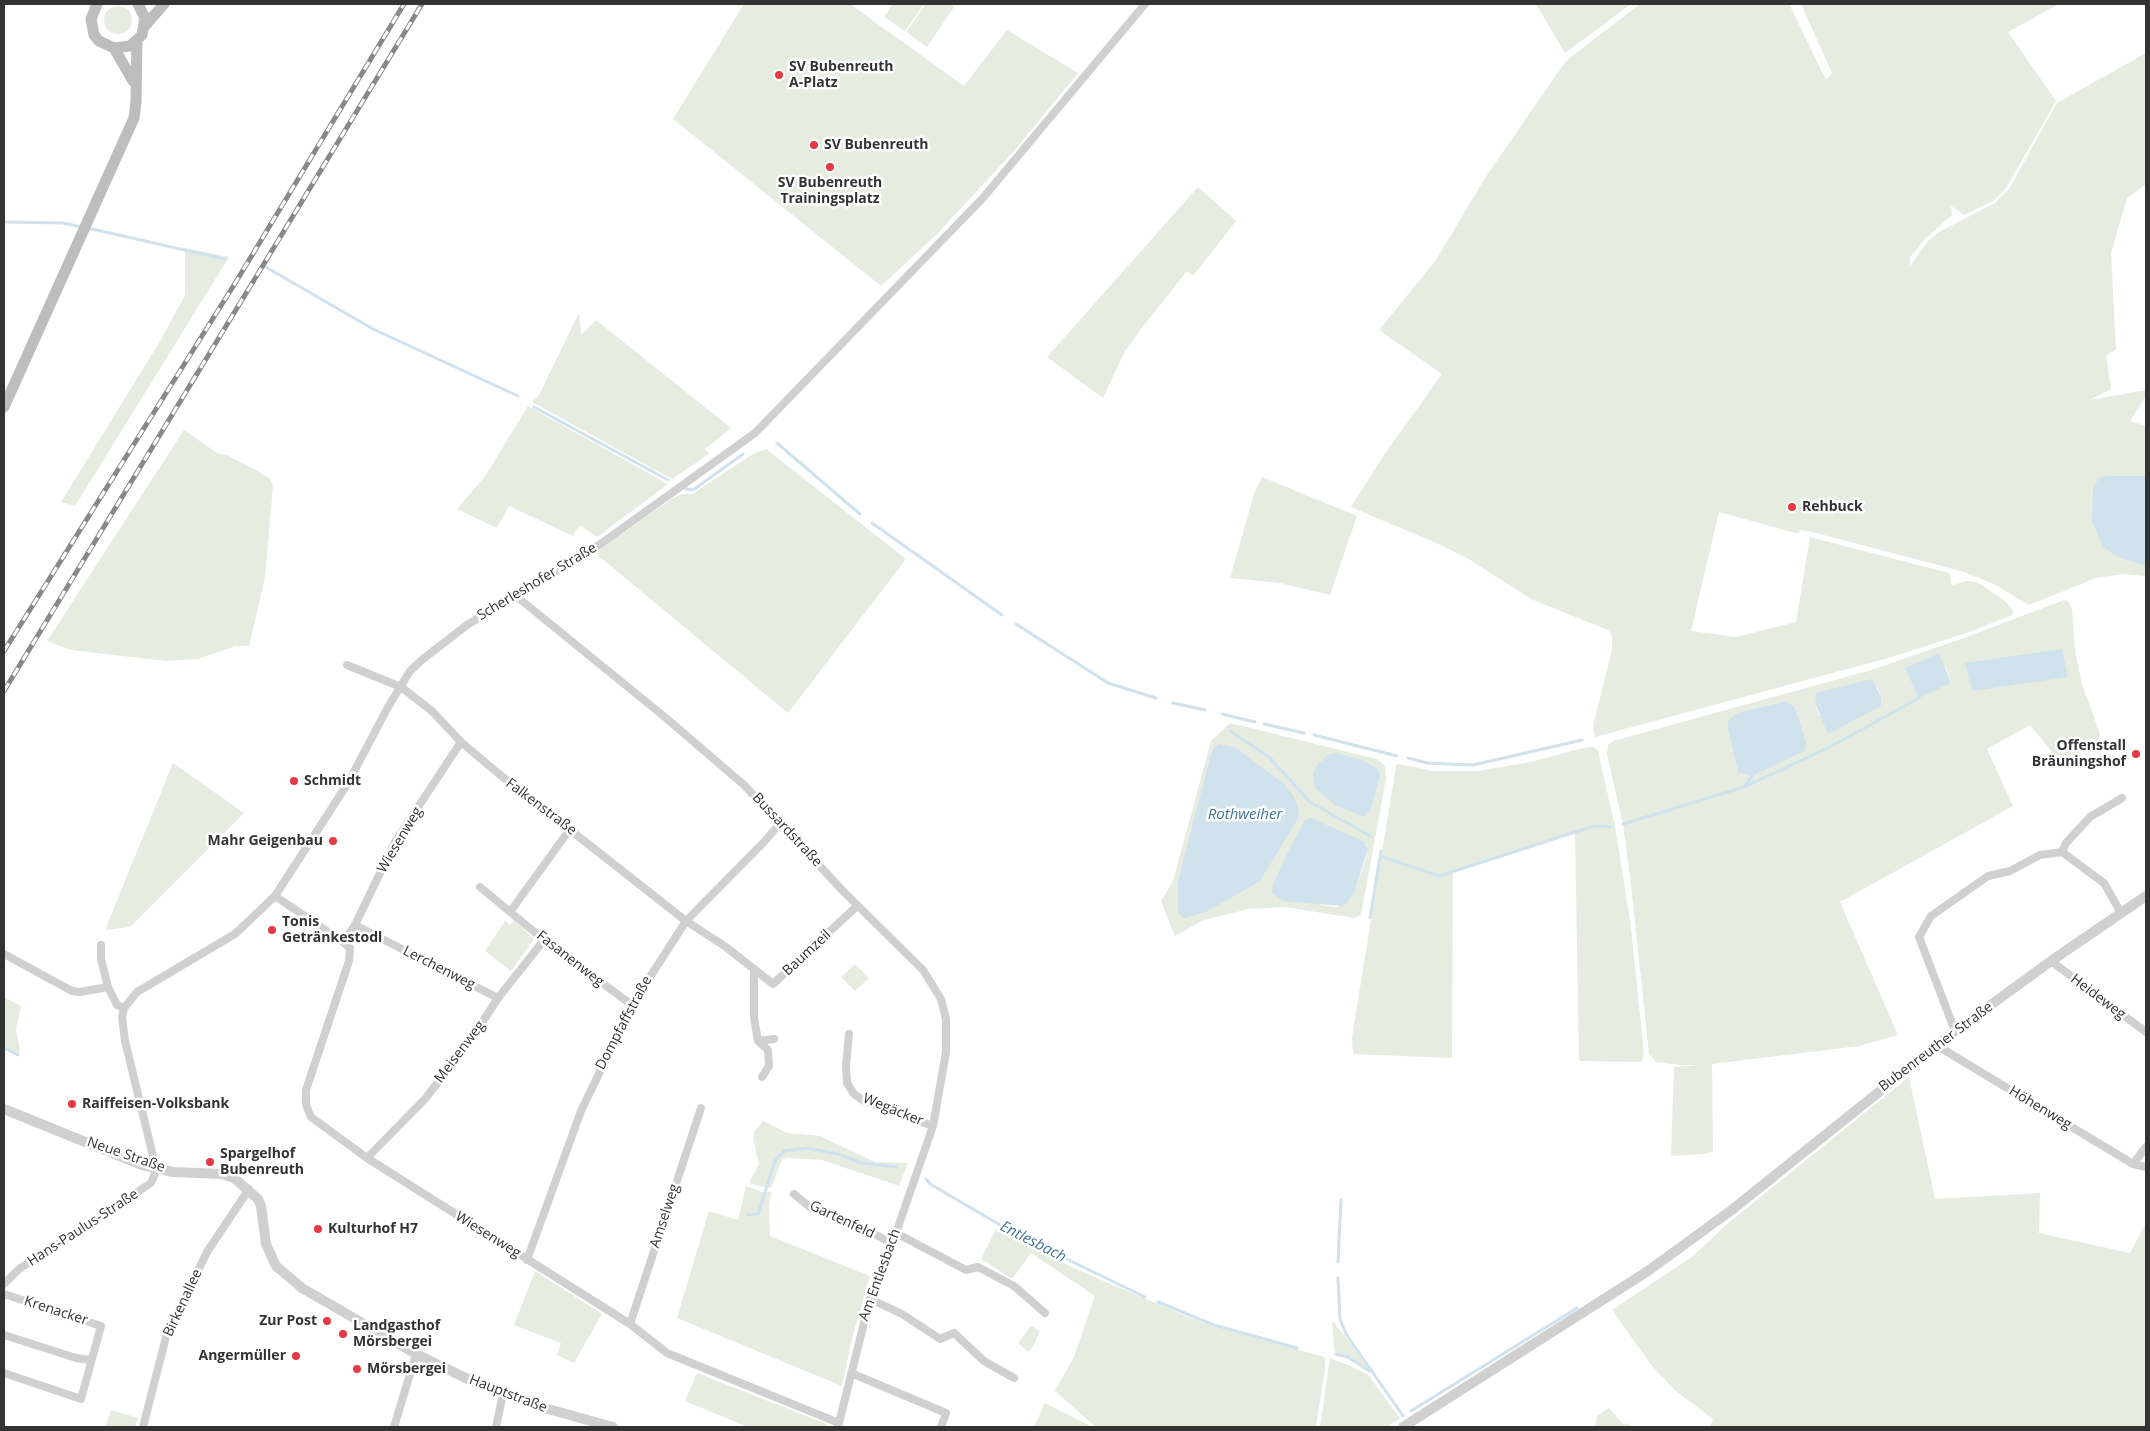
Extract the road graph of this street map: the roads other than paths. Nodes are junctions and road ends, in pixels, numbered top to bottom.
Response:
1 (97, 4) edge
2 (138, 4) edge
3 (164, 4) edge
4 (1145, 4) edge
5 (144, 27) junction
6 (137, 41) junction
7 (114, 48) junction
8 (135, 86) junction
9 (4, 408) edge
10 (516, 596) junction
11 (347, 665) dead end
12 (402, 687) junction
13 (461, 742) junction
14 (2122, 798) dead end
15 (781, 822) junction
16 (570, 829) junction
17 (2062, 852) junction
18 (480, 887) dead end
19 (275, 896) junction
20 (2146, 896) edge
21 (857, 906) junction
22 (510, 912) junction
23 (2121, 913) junction
24 (686, 921) junction
25 (354, 925) junction
26 (544, 940) junction
27 (344, 942) junction
28 (101, 944) dead end
29 (4, 954) edge
30 (2051, 961) junction
31 (754, 970) junction
32 (108, 987) junction
33 (498, 998) junction
34 (632, 1004) junction
35 (124, 1008) junction
36 (1955, 1031) junction
37 (2146, 1032) edge
38 (849, 1034) dead end
39 (774, 1039) dead end
40 (758, 1041) junction
41 (1936, 1045) junction
42 (762, 1077) dead end
43 (701, 1108) dead end
44 (4, 1109) edge
45 (933, 1126) junction
46 (2146, 1147) edge
47 (367, 1158) junction
48 (2133, 1164) junction
49 (2146, 1167) edge
50 (155, 1168) junction
51 (249, 1189) junction
52 (794, 1194) dead end
53 (896, 1233) junction
54 (892, 1243) junction
55 (528, 1260) junction
56 (4, 1284) edge
57 (4, 1294) edge
58 (870, 1299) junction
59 (1045, 1312) dead end
60 (630, 1324) junction
61 (4, 1334) edge
62 (416, 1354) junction
63 (91, 1360) junction
64 (4, 1373) edge
65 (851, 1373) junction
66 (1014, 1378) dead end
67 (502, 1394) junction
68 (838, 1425) edge
69 (143, 1427) edge
70 (394, 1427) edge
71 (496, 1427) edge
72 (613, 1427) edge
73 (941, 1427) edge
74 (1403, 1427) edge

1 - 7 main road
2 - 5 main road
3 - 5 main road
4 - 10 street, Scherleshofer Straße
5 - 6 main road
6 - 7 main road
6 - 8 main road
7 - 8 main road
8 - 9 main road
10 - 12 street, Scherleshofer Straße
10 - 15 street, Bussardstraße
11 - 12 street
12 - 13 street, Falkenstraße
12 - 19 street, Scherleshofer Straße
13 - 16 street, Falkenstraße
13 - 25 street, Wiesenweg
14 - 17 street
15 - 21 street, Bussardstraße
15 - 24 street, Dompfaffstraße
16 - 22 street
16 - 24 street, Falkenstraße
17 - 23 street
17 - 36 street
18 - 22 street, Fasanenweg
19 - 27 street
19 - 35 street, Scherleshofer Straße
20 - 23 street, Bubenreuther Straße
21 - 31 street, Baumzeil
21 - 45 street, Bussardstraße
22 - 26 street, Fasanenweg
23 - 30 street, Bubenreuther Straße
24 - 31 street, Baumzeil
24 - 34 street, Dompfaffstraße
25 - 27 street, Wiesenweg
25 - 33 street, Lerchenweg
26 - 33 street, Meisenweg
26 - 34 street, Fasanenweg
27 - 47 street, Wiesenweg
28 - 32 street
29 - 32 street
30 - 36 street, Bubenreuther Straße
30 - 37 street, Heideweg
31 - 40 street
32 - 35 street
33 - 47 street, Meisenweg
34 - 55 street, Dompfaffstraße
35 - 50 street
36 - 41 street, Bubenreuther Straße
38 - 45 street, Wegäcker
39 - 40 street
40 - 42 street
41 - 48 street, Höhenweg
41 - 74 street, Bubenreuther Straße
43 - 60 street, Amselweg
44 - 50 street, Neue Straße
45 - 53 street, Am Entlesbach
46 - 48 street
47 - 55 street, Wiesenweg
48 - 49 street, Höhenweg
50 - 51 street, Neue Straße
50 - 56 street, Hans-Paulus-Straße
51 - 62 street, Hauptstraße
51 - 69 street, Birkenallee
52 - 54 street, Gartenfeld
53 - 54 street, Am Entlesbach
53 - 59 street
54 - 58 street, Am Entlesbach
55 - 60 street, Wiesenweg
57 - 63 street, Krenacker
58 - 65 street, Am Entlesbach
58 - 66 street
60 - 68 street, Wiesenweg
61 - 63 street
62 - 67 street, Hauptstraße
62 - 70 street
63 - 64 street, Krenacker
65 - 68 street, Am Entlesbach
65 - 73 street
67 - 71 street
67 - 72 street, Hauptstraße

